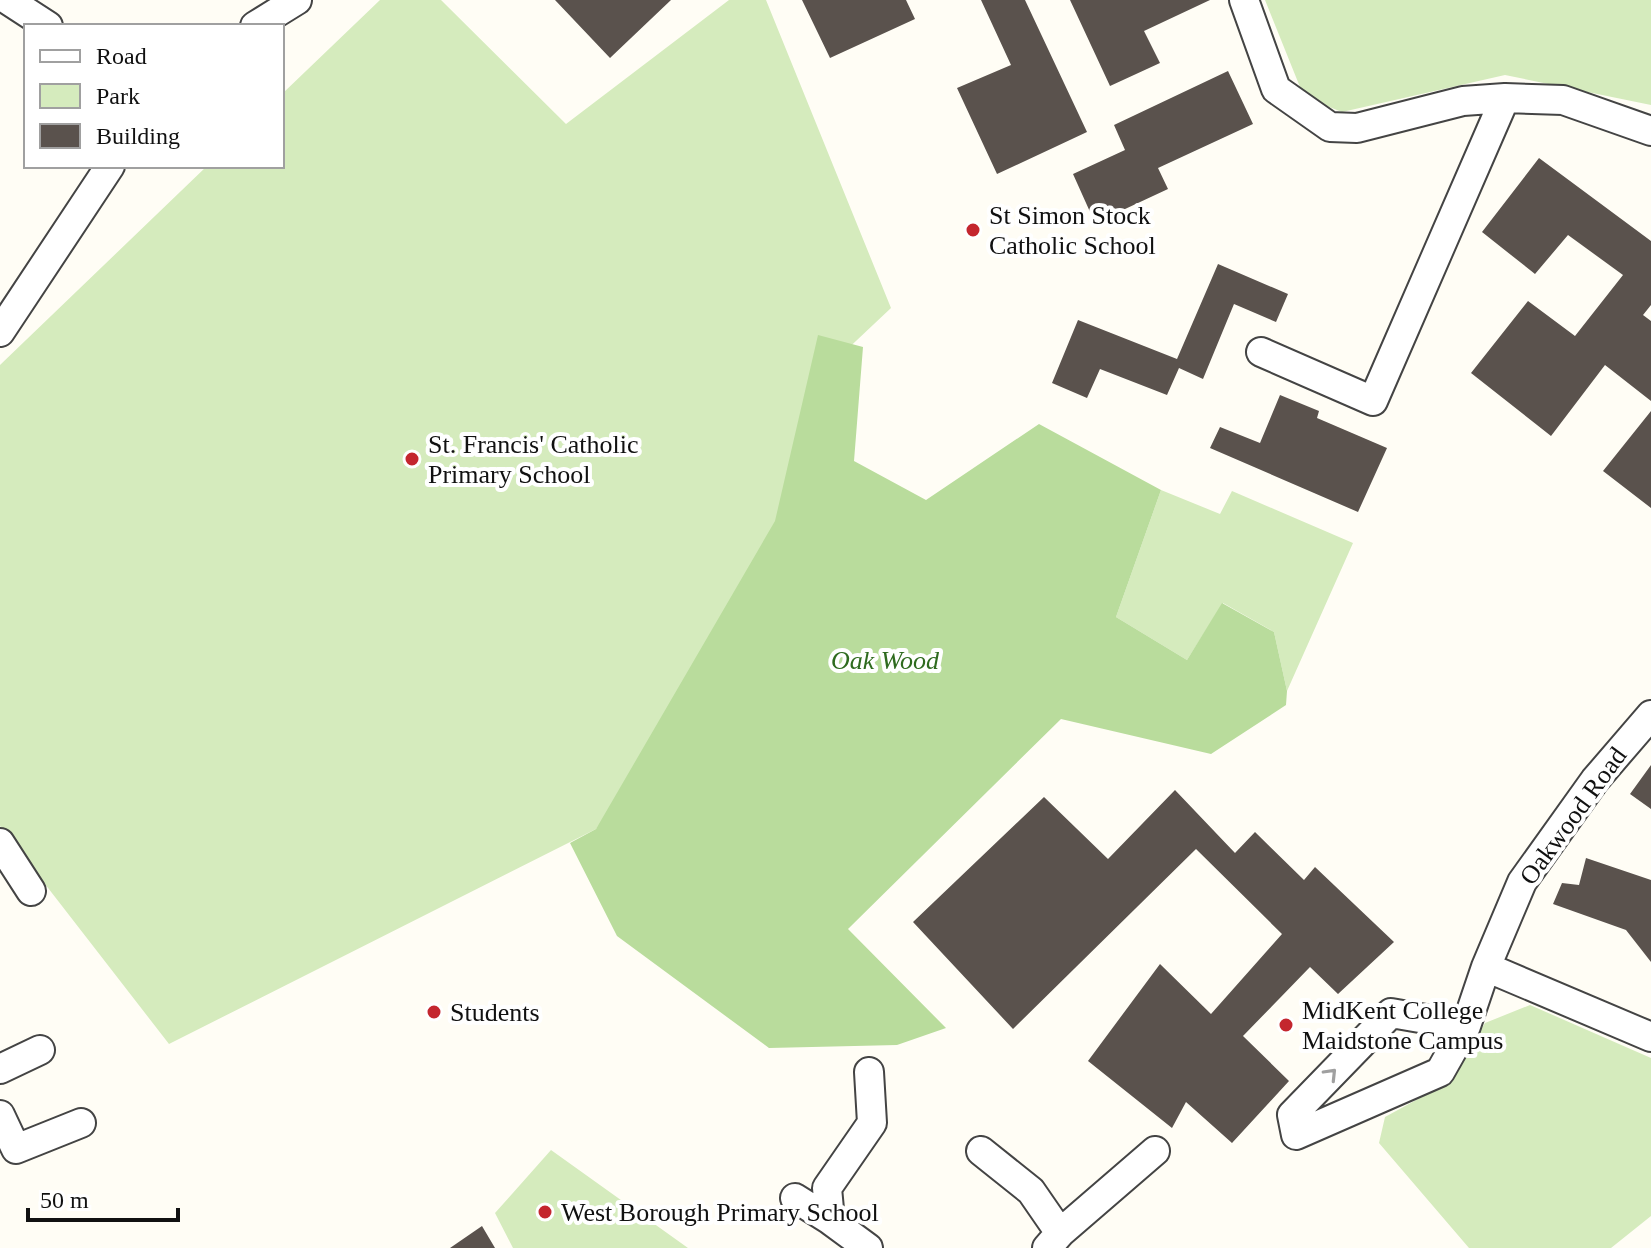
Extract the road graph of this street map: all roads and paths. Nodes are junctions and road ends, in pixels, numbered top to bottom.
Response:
1 (8, 0) edge
2 (297, 0) edge
3 (1244, 0) edge
4 (45, 24) edge
5 (258, 24) edge
6 (1505, 98) junction
7 (1651, 131) edge
8 (109, 168) edge
9 (0, 332) edge
10 (1261, 352) dead end
11 (1651, 715) edge
12 (0, 843) edge
13 (31, 891) dead end
14 (1486, 967) junction
15 (1466, 1026) junction
16 (1651, 1037) edge
17 (40, 1050) dead end
18 (0, 1069) edge
19 (869, 1072) dead end
20 (0, 1115) edge
21 (81, 1123) dead end
22 (981, 1151) dead end
23 (1155, 1151) dead end
24 (795, 1198) dead end
25 (830, 1220) junction
26 (1054, 1240) edge
27 (868, 1248) edge

1 - 4 street
2 - 5 street
3 - 6 street
6 - 7 street
6 - 10 street
8 - 9 street
11 - 14 street, Oakwood Road
12 - 13 street
14 - 15 street, Oakwood Road
14 - 16 street
15 -> 15 street, Oakwood Road
17 - 18 street
19 - 25 street
20 - 21 street
22 - 26 street
23 - 26 street
24 - 25 street
25 - 27 street

